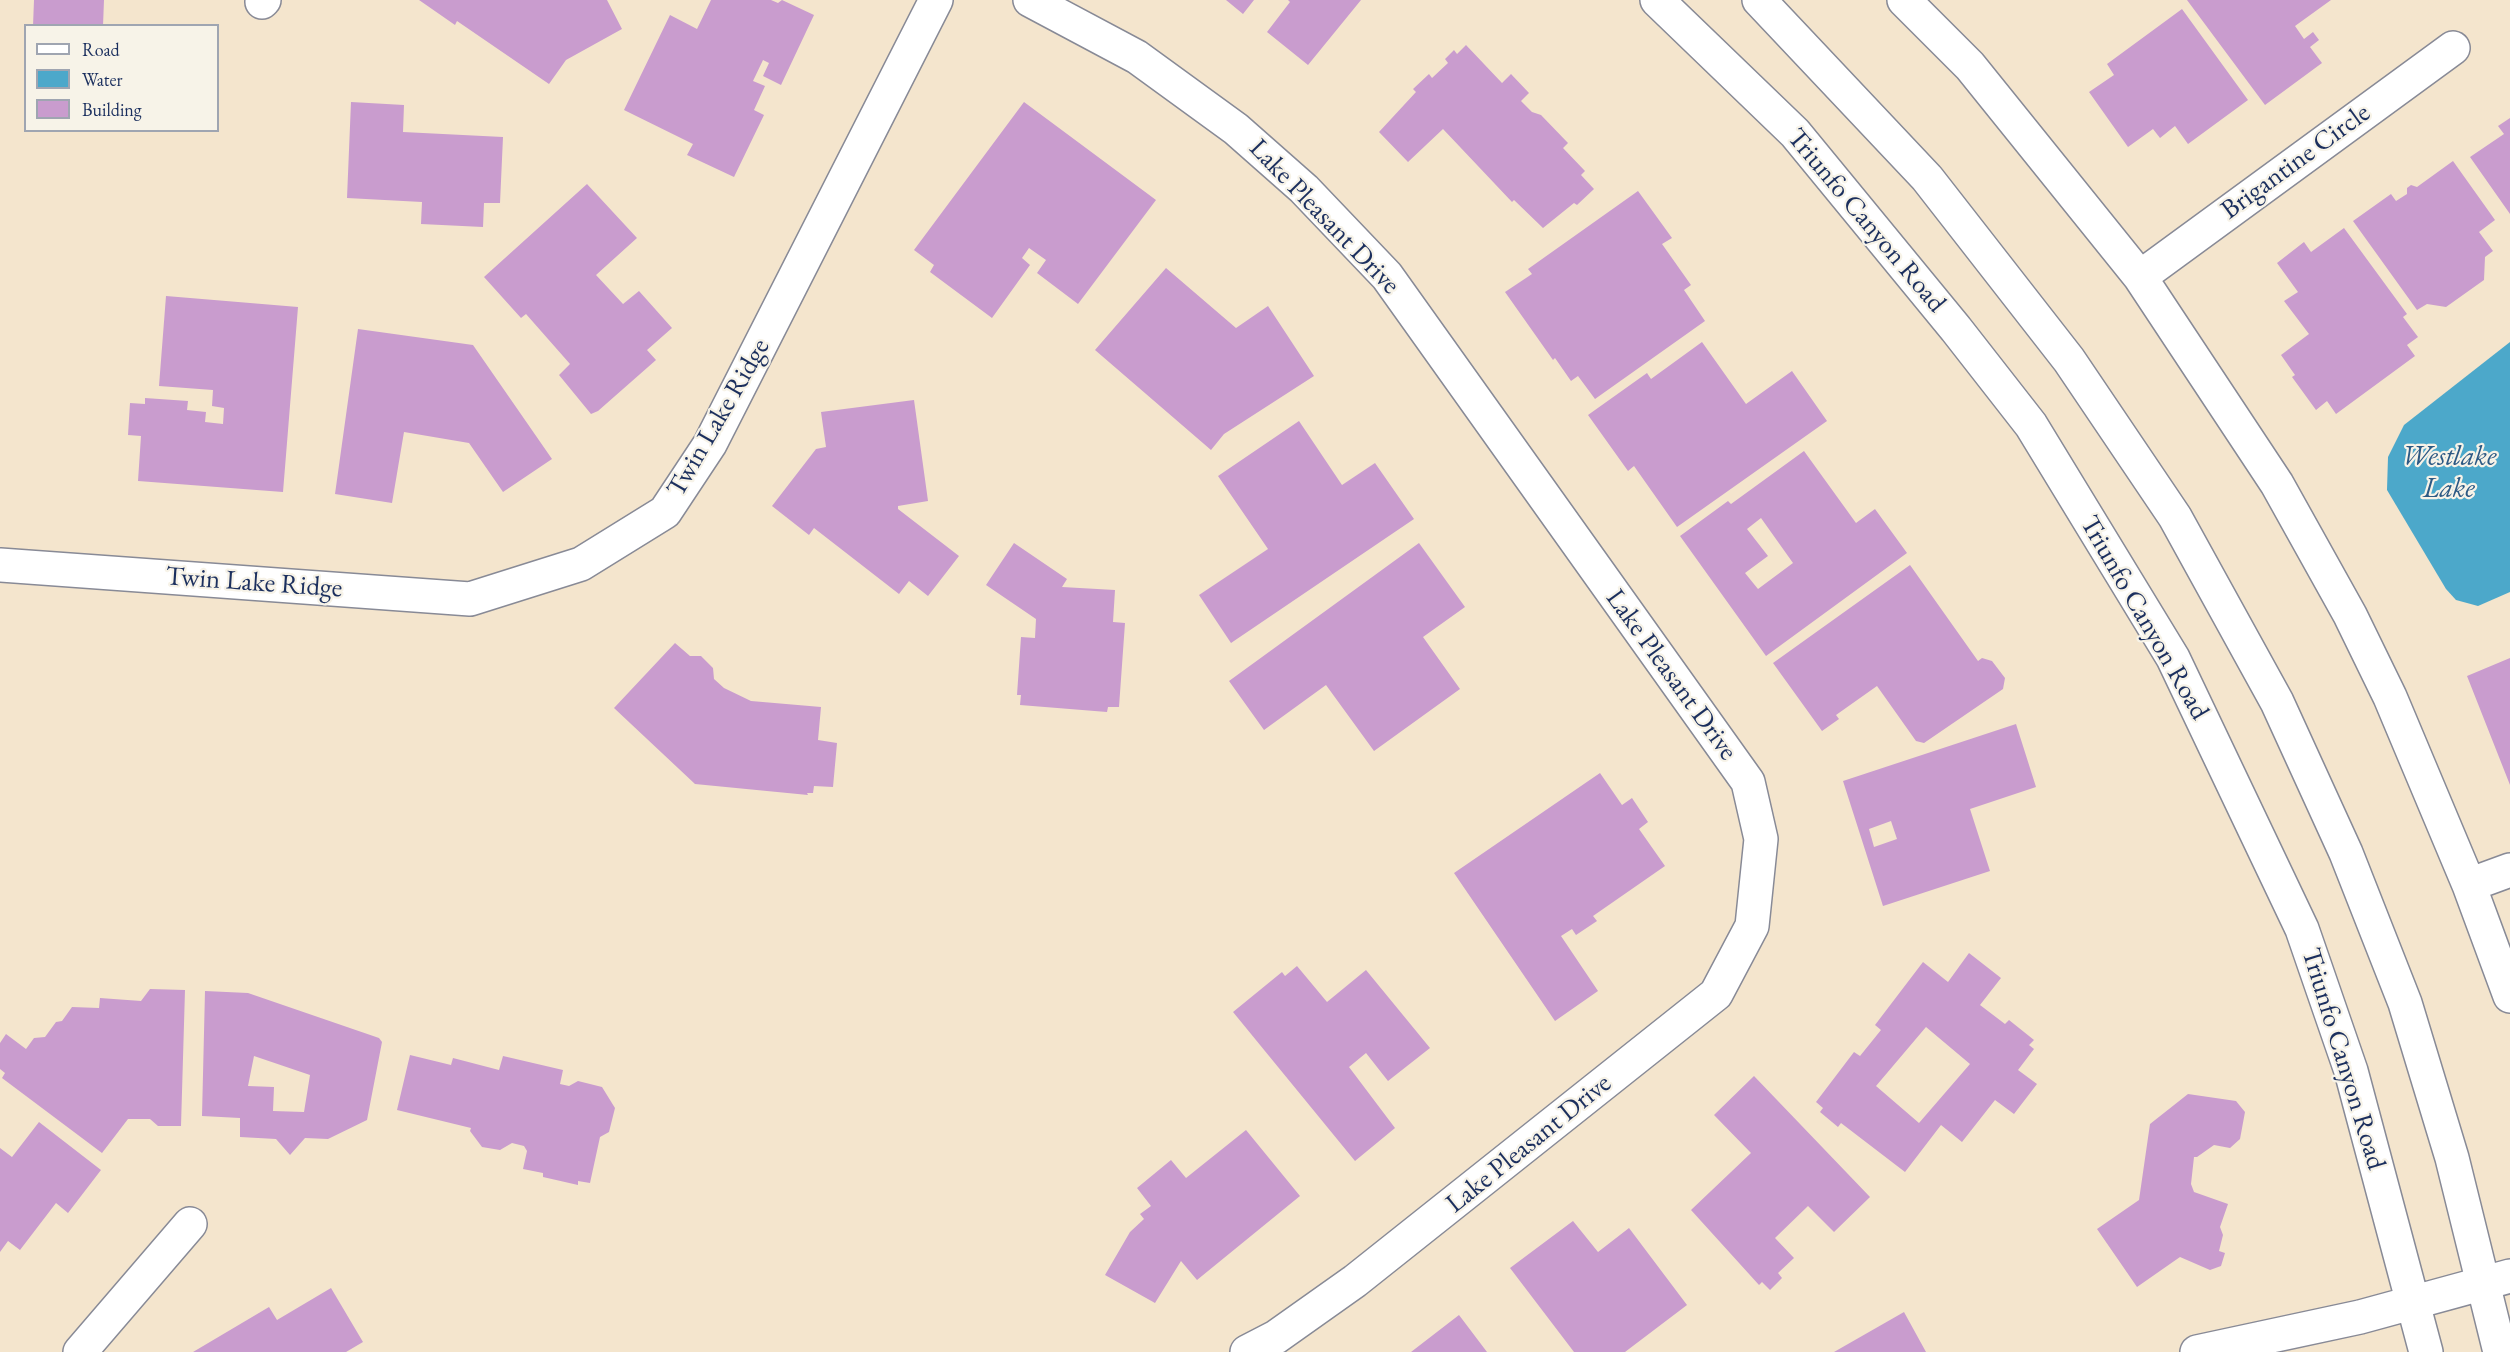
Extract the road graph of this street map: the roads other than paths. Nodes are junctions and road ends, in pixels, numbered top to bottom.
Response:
1 (936, 0) edge
2 (1030, 0) edge
3 (1657, 0) edge
4 (1759, 0) edge
5 (1905, 0) edge
6 (2453, 48) dead end
7 (2140, 277) junction
8 (0, 565) edge
9 (2510, 870) edge
10 (2469, 885) junction
11 (2510, 996) edge
12 (190, 1224) dead end
13 (2497, 1280) edge
14 (2412, 1303) junction
15 (80, 1352) edge
16 (1247, 1352) edge
17 (2197, 1352) edge
18 (2426, 1352) edge
19 (2500, 1352) edge

1 - 8 street, Twin Lake Ridge
2 - 16 street, Lake Pleasant Drive
3 - 14 street, Triunfo Canyon Road
4 - 13 street
5 - 7 street
6 - 7 street, Brigantine Circle
7 - 10 street
9 - 10 street
10 - 11 street
12 - 15 street
13 - 14 street
13 - 19 street
14 - 17 street
14 - 18 street, Triunfo Canyon Road

